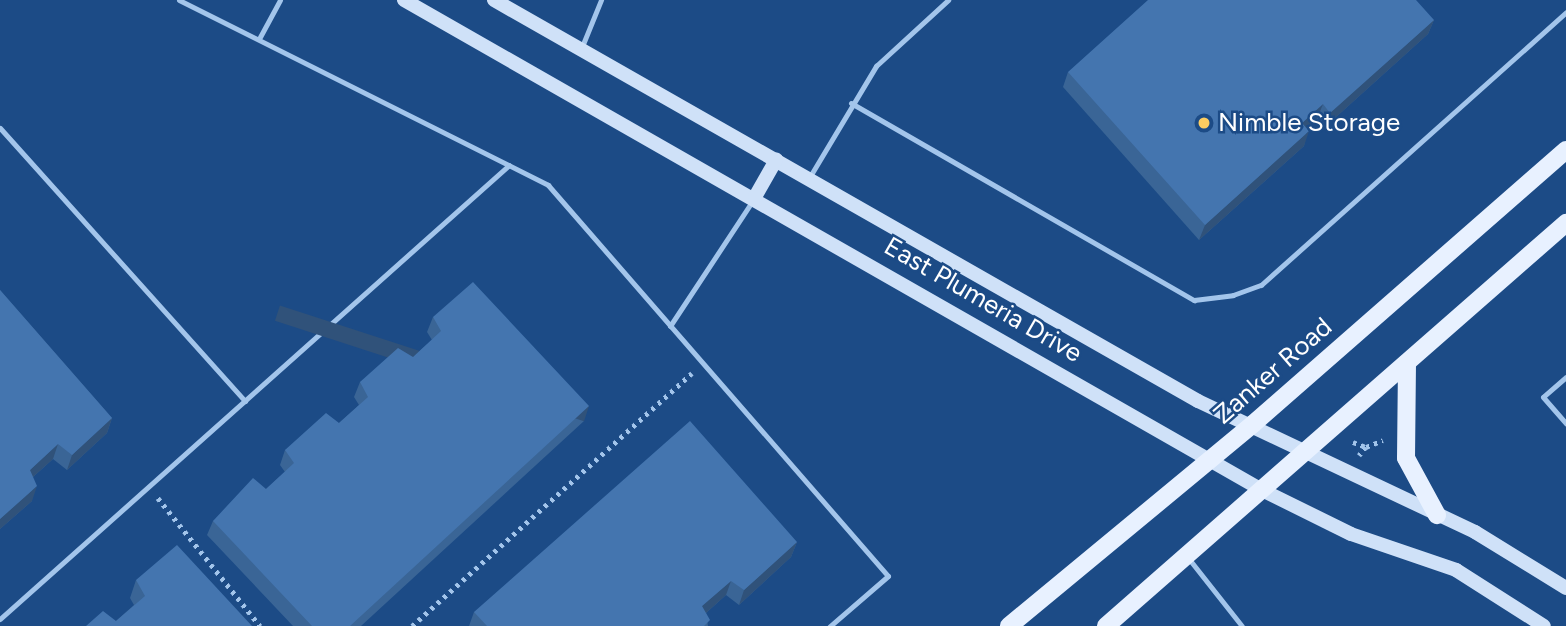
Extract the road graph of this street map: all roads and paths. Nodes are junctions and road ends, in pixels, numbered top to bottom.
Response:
1 (179, 0) edge
2 (280, 0) edge
3 (404, 0) edge
4 (494, 0) edge
5 (601, 0) edge
6 (948, 0) edge
7 (1566, 12) edge
8 (260, 37) junction
9 (581, 49) junction
10 (851, 103) junction
11 (0, 128) edge
12 (1566, 150) edge
13 (776, 160) junction
14 (509, 165) junction
15 (809, 178) junction
16 (755, 197) junction
17 (1566, 223) edge
18 (670, 326) junction
19 (703, 363) junction
20 (1407, 363) junction
21 (1566, 377) edge
22 (245, 401) junction
23 (1566, 423) edge
24 (1253, 424) junction
25 (1383, 440) dead end
26 (1353, 442) dead end
27 (1366, 447) junction
28 (1306, 452) junction
29 (1358, 457) dead end
30 (1208, 460) junction
31 (149, 486) junction
32 (1262, 490) junction
33 (1437, 515) junction
34 (1187, 556) junction
35 (1566, 589) edge
36 (0, 619) edge
37 (420, 623) edge
38 (260, 626) edge
39 (412, 626) edge
40 (830, 626) edge
41 (1009, 626) edge
42 (1105, 626) edge
43 (1241, 626) edge
44 (1544, 626) edge

1 - 8 lane
2 - 8 lane
3 - 16 street, East Plumeria Drive
4 - 9 street, East Plumeria Drive
5 - 9 lane
6 - 10 lane
7 - 10 lane
8 - 14 lane
9 - 13 street, East Plumeria Drive
10 - 15 lane
11 - 22 lane
12 - 24 main road, Zanker Road
13 - 15 street, East Plumeria Drive
13 - 16 street
14 - 18 lane
14 - 22 lane
15 - 24 street, East Plumeria Drive
16 - 18 lane
16 - 30 street, East Plumeria Drive
17 - 20 main road
18 - 19 lane
19 - 37 path
19 - 40 lane
20 - 28 main road
20 - 33 main road
21 - 23 lane
22 - 31 lane
24 - 28 street, East Plumeria Drive
24 - 30 main road, Zanker Road
25 - 27 path
26 - 27 path
27 - 29 path
28 - 32 main road
28 - 33 street, East Plumeria Drive
30 - 32 street, East Plumeria Drive
30 - 41 main road, Zanker Road
31 - 36 lane
31 - 38 path
32 - 34 main road
32 - 44 street, East Plumeria Drive
33 - 35 street, East Plumeria Drive
34 - 42 main road
34 - 43 lane
37 - 39 path

